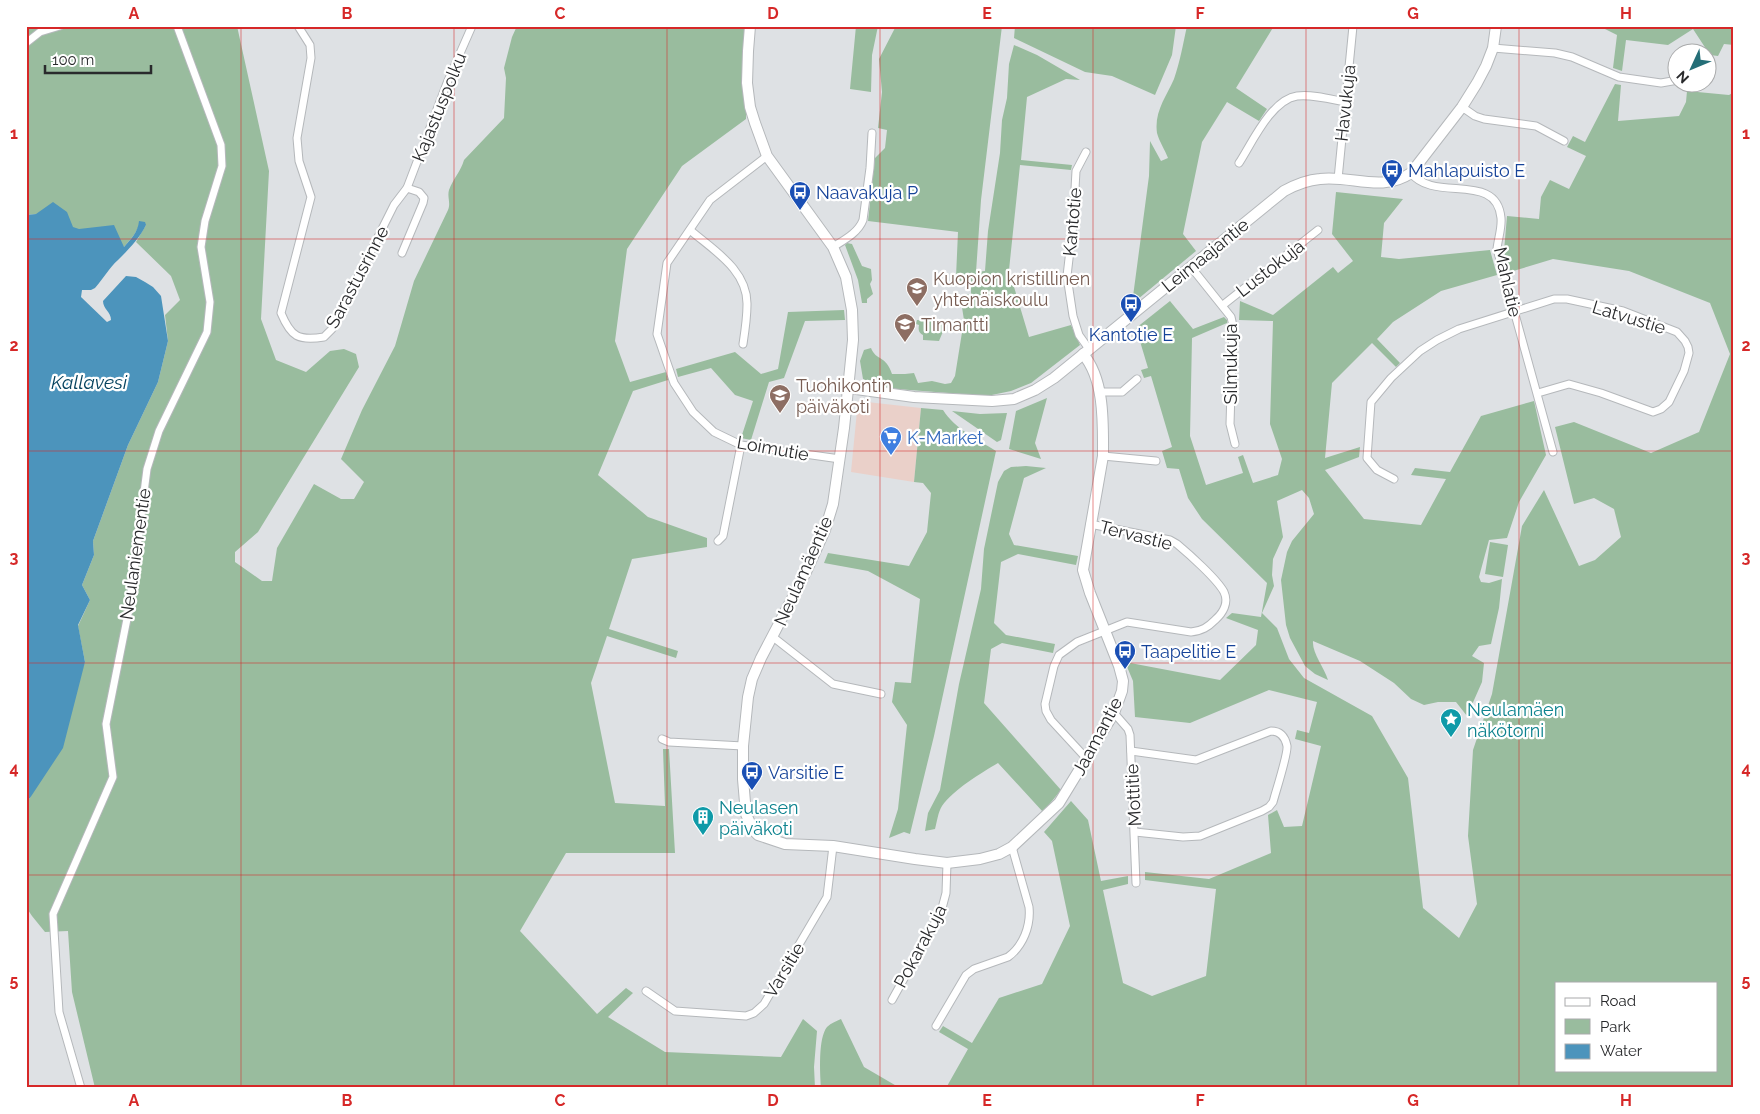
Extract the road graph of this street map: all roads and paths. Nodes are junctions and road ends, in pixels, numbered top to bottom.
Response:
1 (60, 26) edge
2 (176, 26) edge
3 (298, 26) edge
4 (472, 26) edge
5 (750, 26) edge
6 (1353, 26) edge
7 (1496, 26) edge
8 (26, 43) edge
9 (1493, 48) junction
10 (1668, 82) edge
11 (1344, 102) junction
12 (1462, 107) junction
13 (872, 133) dead end
14 (1564, 141) dead end
15 (1086, 152) dead end
16 (767, 156) junction
17 (1240, 163) dead end
18 (1411, 173) junction
19 (1338, 179) junction
20 (407, 188) junction
21 (690, 230) junction
22 (1318, 230) dead end
23 (833, 247) junction
24 (402, 253) dead end
25 (1191, 267) junction
26 (1223, 305) junction
27 (1514, 312) junction
28 (743, 344) dead end
29 (1086, 351) junction
30 (1137, 379) dead end
31 (849, 388) junction
32 (1100, 392) junction
33 (1538, 393) junction
34 (1235, 444) dead end
35 (741, 446) junction
36 (1553, 452) dead end
37 (1103, 456) junction
38 (840, 459) junction
39 (1156, 461) dead end
40 (1394, 479) dead end
41 (1090, 524) junction
42 (720, 538) dead end
43 (1105, 631) junction
44 (773, 637) junction
45 (881, 694) dead end
46 (1114, 712) junction
47 (662, 739) dead end
48 (743, 746) junction
49 (1131, 751) junction
50 (1086, 758) junction
51 (1135, 832) junction
52 (758, 835) joint
53 (833, 846) junction
54 (1012, 847) junction
55 (947, 862) junction
56 (1136, 883) dead end
57 (646, 991) dead end
58 (892, 1000) dead end
59 (936, 1026) dead end
60 (81, 1088) edge

1 - 8 street
2 - 60 street, Neulaniementie
3 - 20 street, Sarastusrinne
4 - 20 street, Kajastuspolku
5 - 16 street, Neulamäentie
6 - 11 street, Havukuja
7 - 9 street
9 - 10 street
9 - 12 street
11 - 17 street
11 - 19 street, Havukuja
12 - 14 street
12 - 18 street
13 - 23 street
15 - 29 street, Kantotie
16 - 21 street, Loimutie
16 - 23 street, Neulamäentie
18 - 19 street, Leimaajantie
18 - 27 street, Mahlatie
19 - 25 street, Leimaajantie
20 - 24 street, Sarastusrinne
21 - 28 street
21 - 35 street, Loimutie
22 - 26 street, Lustokuja
23 - 31 street, Neulamäentie
25 - 26 street, Silmukuja
25 - 29 street, Leimaajantie
26 - 34 street, Silmukuja
27 - 33 street, Mahlatie
27 - 33 street, Latvustie
27 - 40 street
29 - 31 street, Leimaajantie
29 - 32 street, Jaamantie
30 - 32 street
31 - 38 street, Neulamäentie
32 - 37 street, Jaamantie
33 - 36 street, Mahlatie
35 - 38 street, Loimutie
35 - 42 street
37 - 39 street
37 - 41 street, Jaamantie
38 - 44 street, Neulamäentie
41 - 43 street, Jaamantie
41 - 43 street, Tervastie
43 - 46 street, Jaamantie
43 - 50 street
44 - 45 street
44 - 48 street, Neulamäentie
46 - 49 street, Mottitie
46 - 50 street, Jaamantie
47 - 48 street
48 - 52 street, Neulamäentie
49 - 51 street, Mottitie
49 - 51 street
50 - 54 street, Jaamantie
51 - 56 street, Mottitie
52 - 53 street, Jaamantie
53 - 55 street, Jaamantie
53 - 57 street, Varsitie
54 - 55 street, Jaamantie
54 - 59 street
55 - 58 street, Pokarakuja

